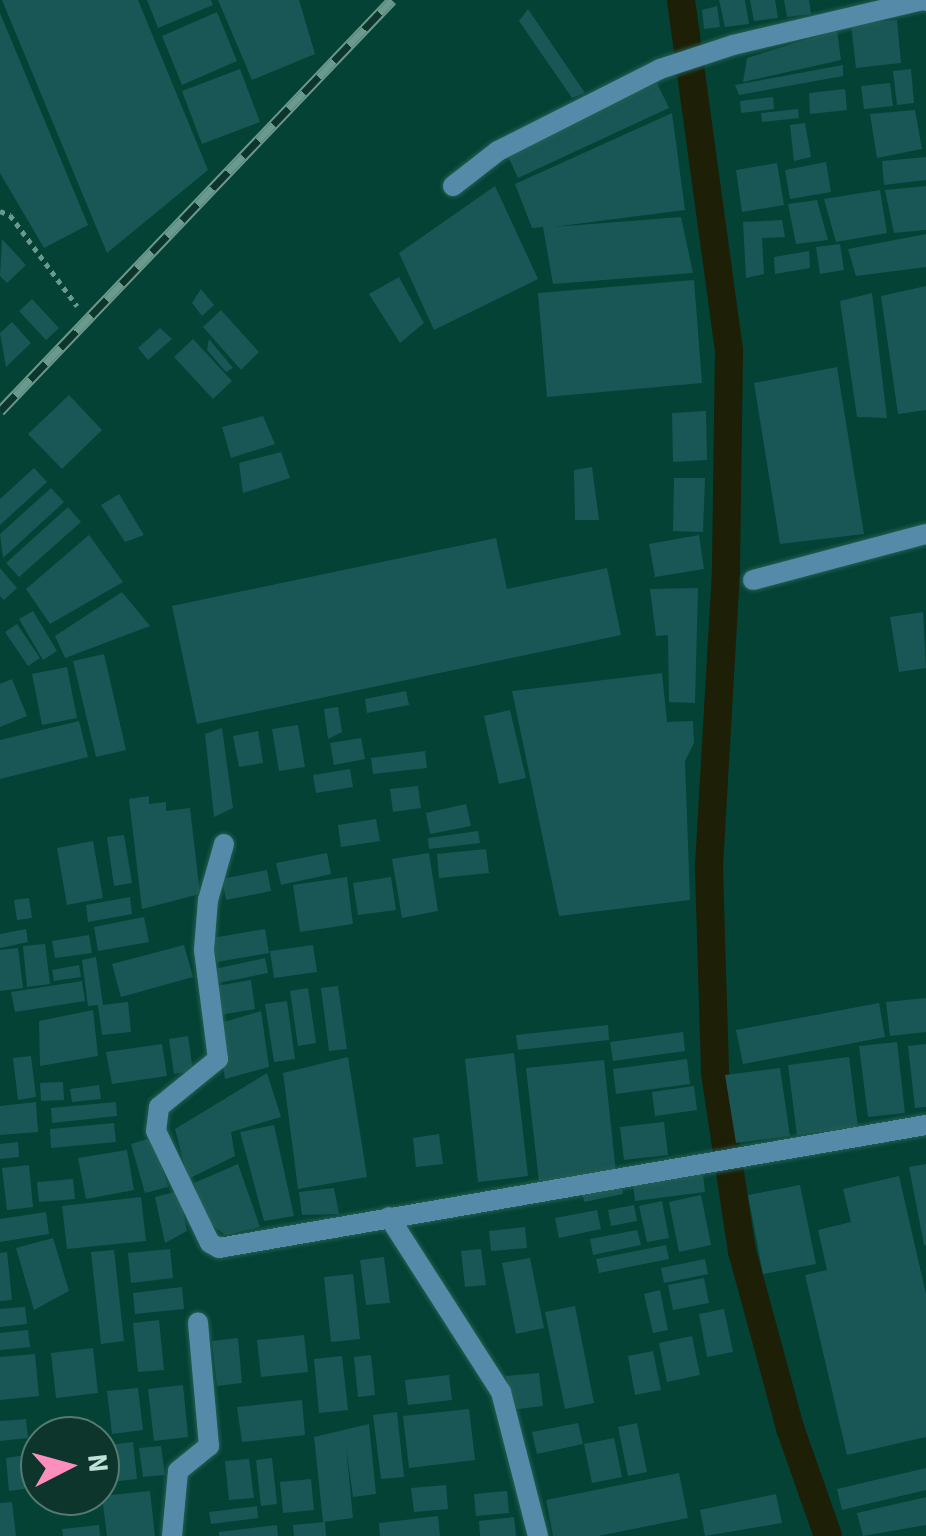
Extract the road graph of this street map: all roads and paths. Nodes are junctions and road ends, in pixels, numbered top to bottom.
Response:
1 (925, 0) edge
2 (453, 186) dead end
3 (0, 212) edge
4 (77, 306) dead end
5 (926, 534) edge
6 (754, 580) dead end
7 (224, 844) dead end
8 (926, 1125) edge
9 (390, 1217) junction
10 (198, 1322) dead end
11 (172, 1536) edge
12 (538, 1536) edge

1 - 2 street
3 - 4 path
5 - 6 street
7 - 9 street
8 - 9 street
9 - 12 street
10 - 11 street

